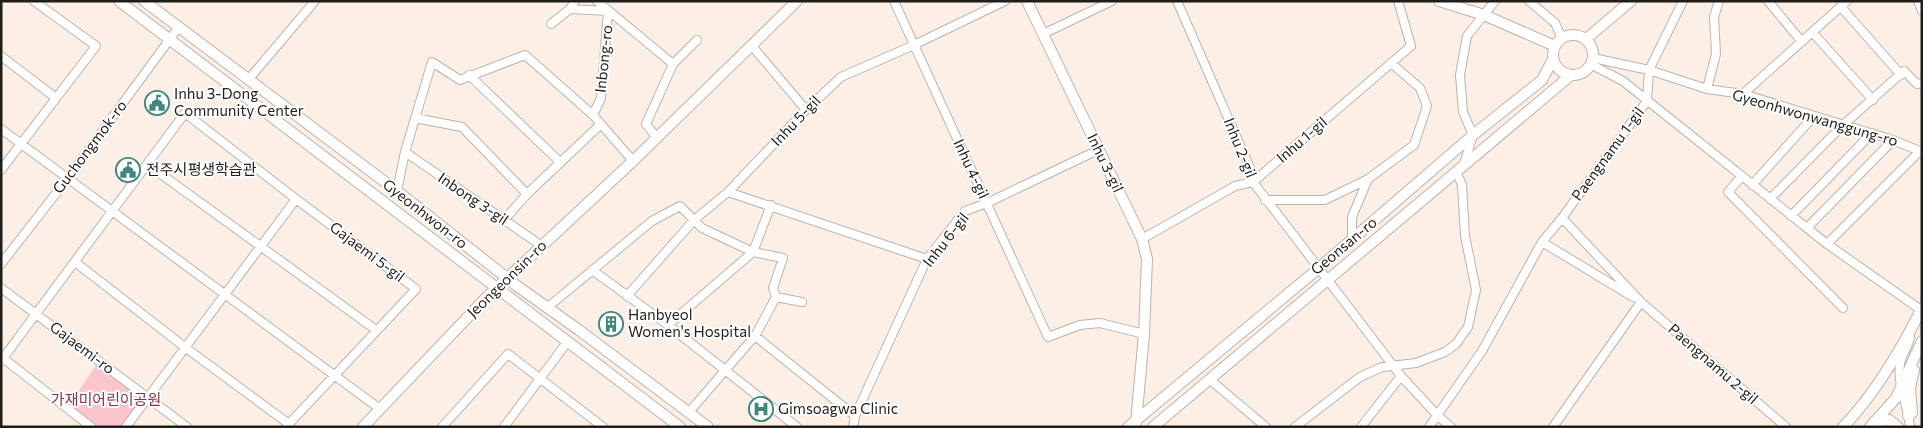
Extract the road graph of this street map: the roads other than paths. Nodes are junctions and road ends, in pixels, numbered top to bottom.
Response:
1 (34, 1) edge
2 (119, 1) edge
3 (144, 1) edge
4 (315, 1) edge
5 (575, 1) edge
6 (597, 1) edge
7 (798, 1) edge
8 (894, 1) edge
9 (1005, 1) edge
10 (1027, 1) edge
11 (1112, 1) edge
12 (1177, 1) edge
13 (1398, 1) edge
14 (1439, 1) edge
15 (1495, 1) edge
16 (1529, 1) edge
17 (1631, 1) edge
18 (1682, 1) edge
19 (1719, 1) edge
20 (1768, 1) edge
21 (1918, 1) edge
22 (1844, 4) edge
23 (570, 9) junction
24 (608, 11) junction
25 (1922, 11) edge
26 (1484, 15) junction
27 (550, 24) dead end
28 (178, 28) junction
29 (1813, 32) junction
30 (1043, 34) junction
31 (1562, 38) junction
32 (1586, 39) junction
33 (170, 40) junction
34 (697, 40) dead end
35 (1802, 42) junction
36 (914, 45) junction
37 (752, 46) junction
38 (1555, 46) junction
39 (1, 56) edge
40 (1553, 59) junction
41 (1592, 62) junction
42 (1390, 63) junction
43 (673, 64) junction
44 (1649, 70) junction
45 (468, 75) junction
46 (1901, 75) junction
47 (1570, 76) junction
48 (248, 80) junction
49 (1922, 83) edge
50 (1708, 89) junction
51 (1743, 94) junction
52 (56, 98) junction
53 (1873, 100) junction
54 (1647, 101) junction
55 (806, 110) junction
56 (593, 115) junction
57 (1814, 116) junction
58 (415, 118) junction
59 (601, 124) junction
60 (1843, 125) junction
61 (1, 129) edge
62 (1872, 133) junction
63 (1473, 135) junction
64 (657, 138) junction
65 (1893, 140) junction
66 (22, 144) junction
67 (1098, 150) junction
68 (1921, 151) edge
69 (405, 152) junction
70 (633, 161) junction
71 (560, 162) junction
72 (147, 164) junction
73 (1460, 168) junction
74 (1, 170) edge
75 (1742, 176) junction
76 (68, 178) junction
77 (1368, 180) junction
78 (1253, 182) junction
79 (1752, 185) junction
80 (397, 192) junction
81 (728, 192) junction
82 (527, 194) junction
83 (296, 199) junction
84 (1770, 199) junction
85 (1266, 200) junction
86 (987, 203) junction
87 (771, 206) junction
88 (112, 211) junction
89 (1792, 216) junction
90 (1562, 218) junction
91 (504, 220) junction
92 (694, 220) junction
93 (1806, 228) junction
94 (1142, 239) junction
95 (1352, 239) junction
96 (1542, 242) junction
97 (1827, 244) junction
98 (542, 246) junction
99 (260, 247) junction
100 (753, 252) junction
101 (927, 260) junction
102 (74, 262) junction
103 (1, 264) edge
104 (1319, 268) junction
105 (592, 270) junction
106 (507, 278) junction
107 (1328, 280) junction
108 (498, 287) junction
109 (1, 288) edge
110 (225, 294) junction
111 (627, 296) junction
112 (776, 297) junction
113 (802, 302) dead end
114 (1641, 302) junction
115 (548, 307) junction
116 (1843, 308) dead end
117 (1921, 309) edge
118 (36, 314) junction
119 (668, 325) junction
120 (376, 330) junction
121 (1910, 330) junction
122 (1144, 334) junction
123 (755, 336) junction
124 (568, 341) junction
125 (1922, 341) edge
126 (186, 348) junction
127 (2, 359) edge
128 (1912, 360) junction
129 (1393, 366) junction
130 (725, 370) junction
131 (334, 375) junction
132 (1401, 376) junction
133 (539, 378) junction
134 (1209, 379) junction
135 (1902, 388) junction
136 (149, 398) junction
137 (380, 409) junction
138 (689, 412) junction
139 (856, 416) junction
140 (1438, 416) junction
141 (1909, 422) edge
142 (1133, 424) edge
143 (287, 425) edge
144 (1872, 425) edge
145 (91, 427) edge
146 (126, 427) edge
147 (187, 427) edge
148 (363, 427) edge
149 (442, 427) edge
150 (504, 427) edge
151 (603, 427) edge
152 (680, 427) edge
153 (708, 427) edge
154 (797, 427) edge
155 (853, 427) edge
156 (1152, 427) edge
157 (1266, 427) edge
158 (1295, 427) edge
159 (1361, 427) edge
160 (1429, 427) edge
161 (1451, 427) edge
162 (1552, 427) edge
163 (1786, 427) edge
164 (1843, 427) edge
165 (1898, 427) edge

1 - 52 street
2 - 33 street, Gyeonhwon-ro
3 - 28 street, Gyeonhwon-ro
4 - 48 street
5 - 23 street
6 - 24 street
7 - 37 street, Jeongeonsin-ro
8 - 36 street, Inhu 4-gil
9 - 36 street, Inhu 5-gil
10 - 30 street, Inhu 3-gil
11 - 30 street
12 - 78 street, Inhu 2-gil
13 - 42 street, Inhu 1-gil
14 - 26 street
15 - 26 street
16 - 31 street
17 - 32 street
18 - 44 street
19 - 50 street
20 - 35 street
21 - 25 street
22 - 29 street
22 - 46 street
23 - 24 street, Inbong-ro
23 - 27 street
24 - 43 street
24 - 56 street, Inbong-ro
26 - 38 street
26 - 63 street
28 - 33 street, Guchongmok-ro
28 - 48 street, Gyeonhwon-ro
29 - 35 street
29 - 53 street
30 - 67 street, Inhu 3-gil
31 - 32 street
31 - 38 street
32 - 41 street
33 - 76 street, Guchongmok-ro
33 - 108 street, Gyeonhwon-ro
34 - 43 street
35 - 51 street
36 - 55 street, Inhu 5-gil
36 - 86 street, Inhu 4-gil
37 - 55 street
37 - 64 street, Jeongeonsin-ro
38 - 40 street, Geonsan-ro
39 - 52 street
40 - 47 street
40 - 63 street, Geonsan-ro
41 - 44 street, Gyeonhwonwanggung-ro
41 - 47 street, Geonsan-ro
41 - 54 street
42 - 77 street
42 - 78 street, Inhu 1-gil
43 - 64 street
44 - 50 street, Gyeonhwonwanggung-ro
44 - 54 street
45 - 56 street, Inbong-ro
45 - 58 street
45 - 71 street
46 - 49 street
46 - 53 street
47 - 73 street, Geonsan-ro
48 - 80 street, Gyeonhwon-ro
50 - 51 street, Gyeonhwonwanggung-ro
51 - 57 street, Gyeonhwonwanggung-ro
52 - 66 street
53 - 60 street
54 - 75 street, Paengnamu 1-gil
54 - 90 street, Paengnamu 1-gil
55 - 81 street, Inhu 5-gil
56 - 59 street, Inbong-ro
57 - 60 street, Gyeonhwonwanggung-ro
57 - 79 street
58 - 69 street
58 - 82 street
59 - 70 street, Inbong-ro
59 - 71 street
60 - 62 street, Gyeonhwonwanggung-ro
60 - 84 street
61 - 66 street
62 - 65 street, Gyeonhwonwanggung-ro
62 - 89 street
63 - 73 street
63 - 95 street, Geonsan-ro
64 - 70 street, Jeongeonsin-ro
65 - 68 street, Gyeonhwonwanggung-ro
65 - 93 street
66 - 74 street
66 - 76 street
67 - 86 street, Inhu 6-gil
67 - 94 street, Inhu 3-gil
68 - 97 street
69 - 80 street
69 - 91 street, Inbong 3-gil
70 - 98 street, Jeongeonsin-ro
71 - 82 street
72 - 83 street
72 - 88 street
72 - 99 street
73 - 107 street, Geonsan-ro
73 - 129 street
75 - 79 street, Paengnamu 1-gil
75 - 116 street
76 - 88 street
76 - 103 street, Guchongmok-ro
77 - 85 street
77 - 95 street
78 - 85 street, Inhu 2-gil
78 - 94 street, Inhu 1-gil
79 - 84 street, Paengnamu 1-gil
80 - 106 street, Gyeonhwon-ro
81 - 87 street
81 - 92 street, Inhu 5-gil
82 - 91 street
83 - 99 street
83 - 120 street, Gajaemi 5-gil
84 - 89 street, Paengnamu 1-gil
85 - 104 street, Inhu 2-gil
86 - 101 street, Inhu 6-gil
86 - 122 street, Inhu 4-gil
87 - 100 street
87 - 101 street
88 - 102 street
88 - 110 street
89 - 93 street, Paengnamu 1-gil
90 - 96 street, Paengnamu 1-gil
90 - 114 street, Paengnamu 2-gil
91 - 98 street, Inbong 3-gil
92 - 100 street
92 - 105 street
92 - 111 street, Inhu 5-gil
93 - 97 street, Paengnamu 1-gil
94 - 122 street, Inhu 3-gil
95 - 104 street, Geonsan-ro
96 - 114 street, Paengnamu 2-gil
96 - 140 street
97 - 117 street, Paengnamu 1-gil
98 - 106 street, Jeongeonsin-ro
99 - 110 street
99 - 120 street
100 - 112 street
100 - 119 street
101 - 139 street, Inhu 6-gil
102 - 118 street
102 - 126 street, Gajaemi 5-gil
104 - 107 street, Inhu 2-gil
104 - 142 street, Geonsan-ro
105 - 111 street
105 - 115 street
106 - 108 street, Jeongeonsin-ro
106 - 115 street, Gyeonhwon-ro
107 - 129 street, Inhu 2-gil
107 - 134 street, Geonsan-ro
108 - 124 street, Gyeonhwon-ro
108 - 137 street, Jeongeonsin-ro
109 - 118 street, Gajaemi-ro
110 - 126 street
110 - 131 street
111 - 119 street
112 - 113 street
112 - 123 street
114 - 162 street
114 - 163 street, Paengnamu 2-gil
115 - 138 street, Gyeonhwon-ro
117 - 121 street
118 - 127 street
118 - 136 street, Gajaemi-ro
119 - 130 street
120 - 131 street, Gajaemi 5-gil
121 - 135 street
121 - 164 street
122 - 142 street, Inhu 3-gil
123 - 130 street
123 - 139 street
124 - 133 street
124 - 152 street, Gyeonhwon-ro
125 - 128 street
126 - 136 street
126 - 143 street, Gajaemi 5-gil
127 - 145 street
128 - 135 street
128 - 141 street
129 - 132 street, Inhu 2-gil
129 - 158 street
130 - 138 street
130 - 154 street
131 - 137 street
131 - 143 street, Gajaemi 5-gil
132 - 140 street, Inhu 2-gil
132 - 159 street
133 - 149 street
133 - 150 street
133 - 151 street
134 - 156 street, Geonsan-ro
134 - 157 street
135 - 141 street
135 - 144 street
136 - 146 street
136 - 147 street, Gajaemi-ro
137 - 148 street, Jeongeonsin-ro
138 - 153 street, Gyeonhwon-ro
139 - 155 street, Inhu 6-gil
140 - 160 street
140 - 161 street, Inhu 2-gil
144 - 165 street

